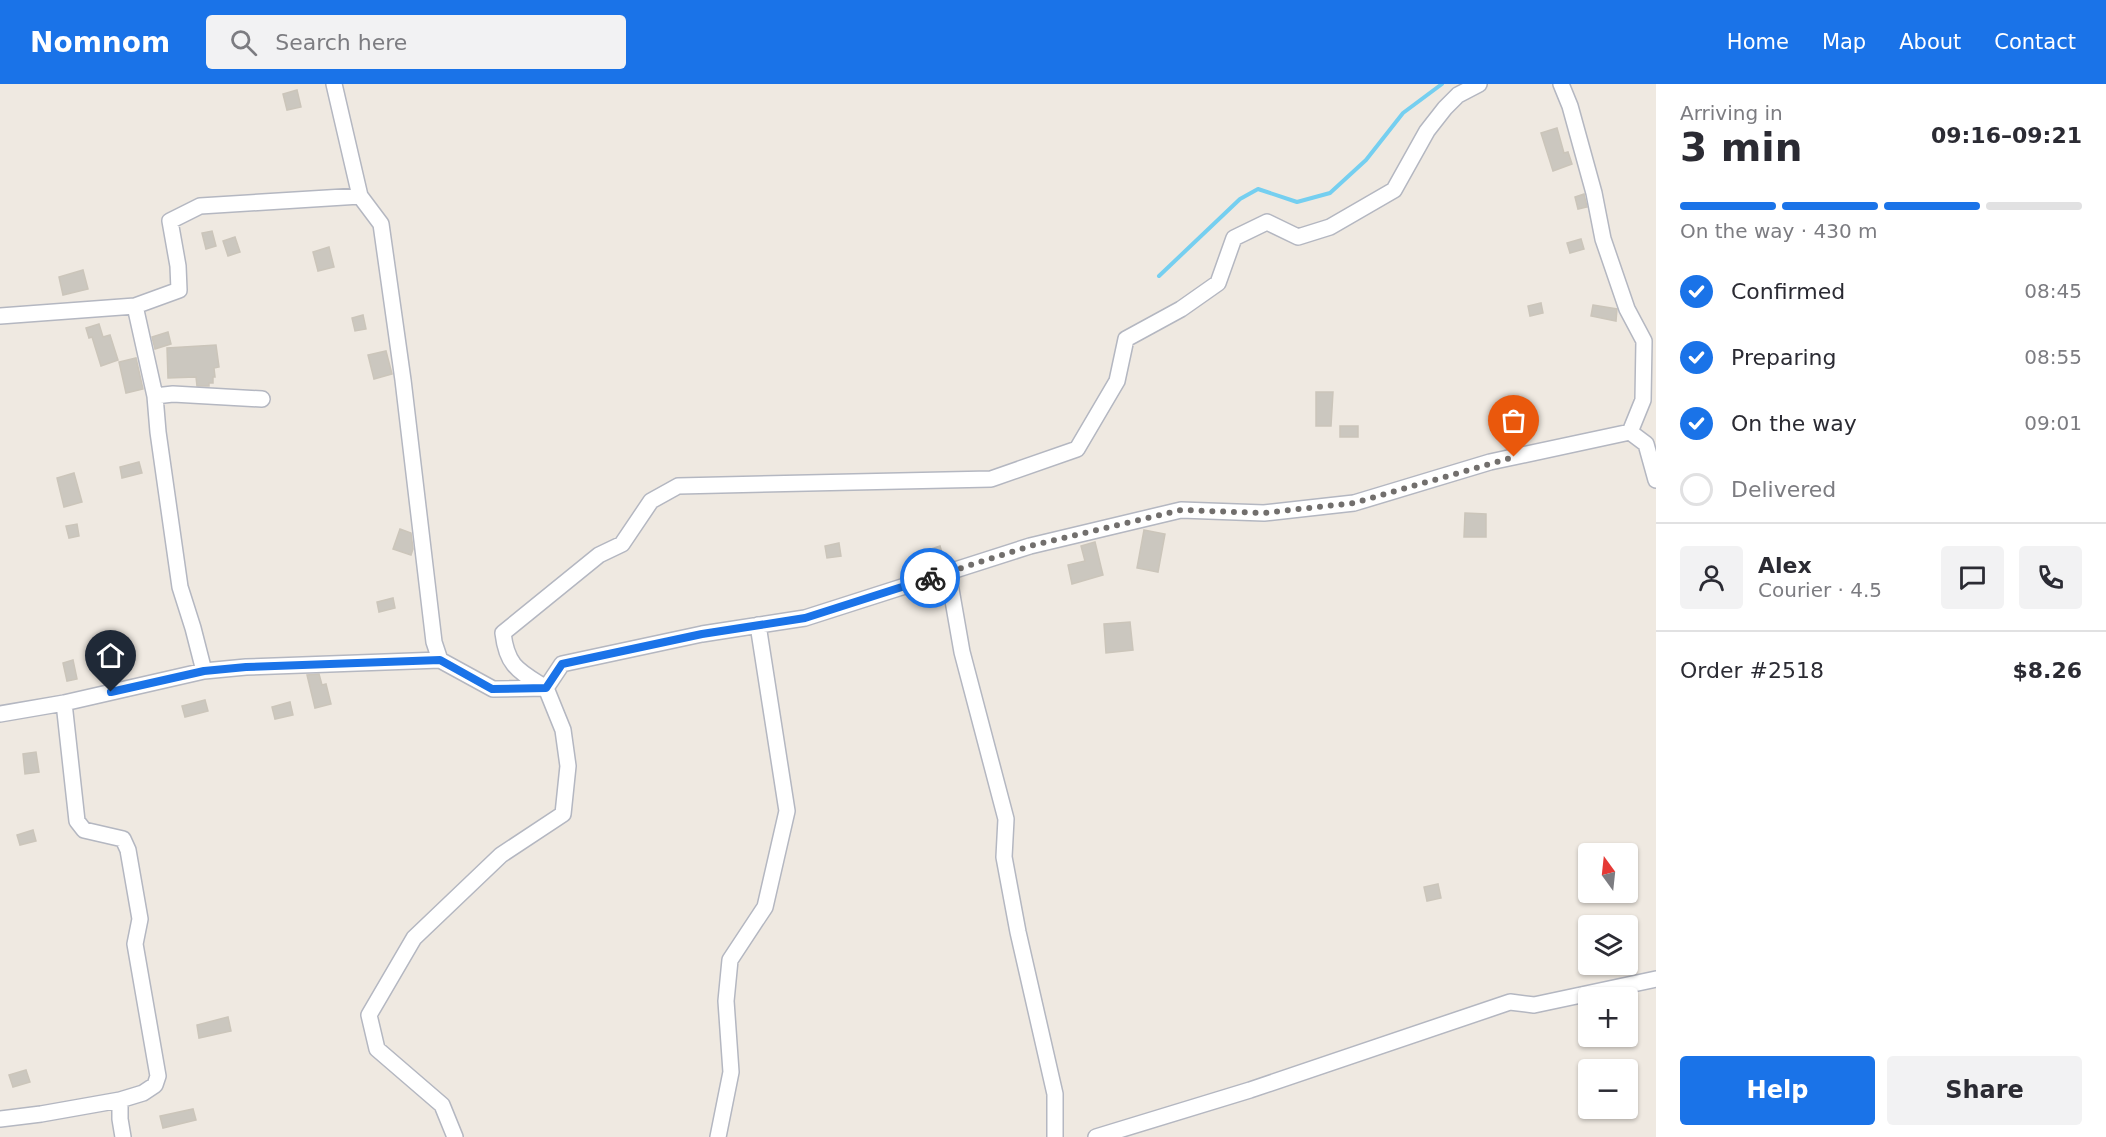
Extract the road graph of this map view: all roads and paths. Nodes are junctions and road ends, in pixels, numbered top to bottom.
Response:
1 (334, 84) edge
2 (1479, 84) edge
3 (1561, 84) edge
4 (360, 196) junction
5 (135, 306) junction
6 (0, 316) edge
7 (155, 396) junction
8 (262, 399) dead end
9 (1630, 432) junction
10 (1656, 480) edge
11 (948, 572) junction
12 (758, 625) junction
13 (440, 660) junction
14 (204, 671) junction
15 (546, 688) junction
16 (64, 703) junction
17 (0, 714) edge
18 (1656, 979) edge
19 (120, 1101) junction
20 (0, 1119) edge
21 (123, 1137) edge
22 (455, 1137) edge
23 (718, 1137) edge
24 (1055, 1137) edge
25 (1096, 1137) edge

1 - 4 street
2 - 15 street
3 - 9 street
4 - 5 street
4 - 13 street
5 - 6 street
5 - 7 street
7 - 8 street
7 - 14 street
9 - 10 street
9 - 11 street
11 - 12 street
11 - 24 street
12 - 15 street
12 - 23 street
13 - 14 street
13 - 15 street
14 - 16 street
15 - 22 street
16 - 17 street
16 - 19 street
18 - 25 street
19 - 20 street
19 - 21 street

